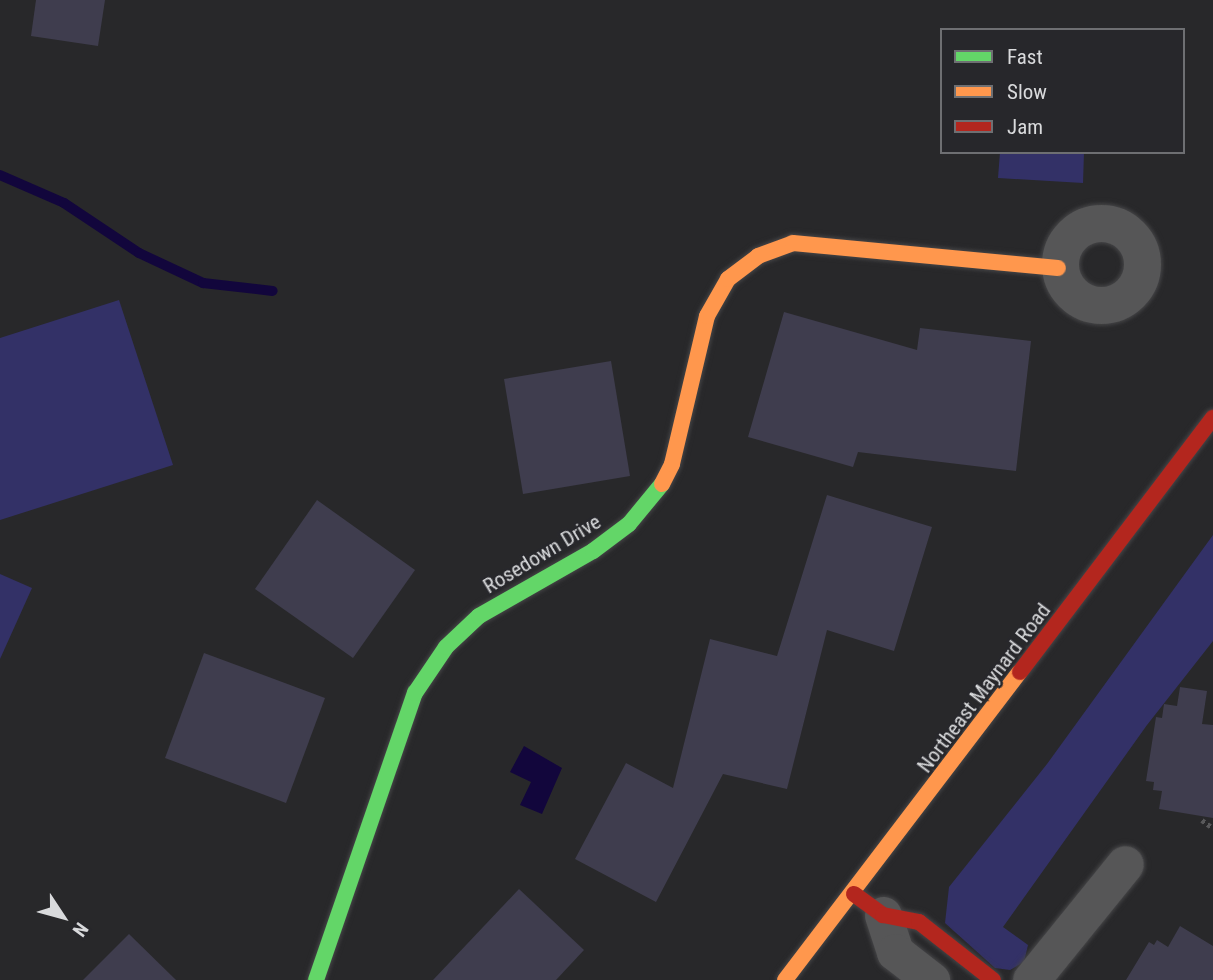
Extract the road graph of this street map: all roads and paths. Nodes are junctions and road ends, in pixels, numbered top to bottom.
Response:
1 (1058, 268) dead end
2 (1213, 418) edge
3 (1202, 820) dead end
4 (1213, 828) edge
5 (1125, 864) dead end
6 (868, 904) junction
7 (316, 980) edge
8 (785, 980) edge
9 (931, 980) edge
10 (993, 980) edge
11 (1031, 980) edge

1 - 7 street, Rosedown Drive
2 - 6 street, Northeast Maynard Road
3 - 4 path
5 - 11 street
6 - 8 street, Northeast Maynard Road
6 - 9 street
6 - 10 street

